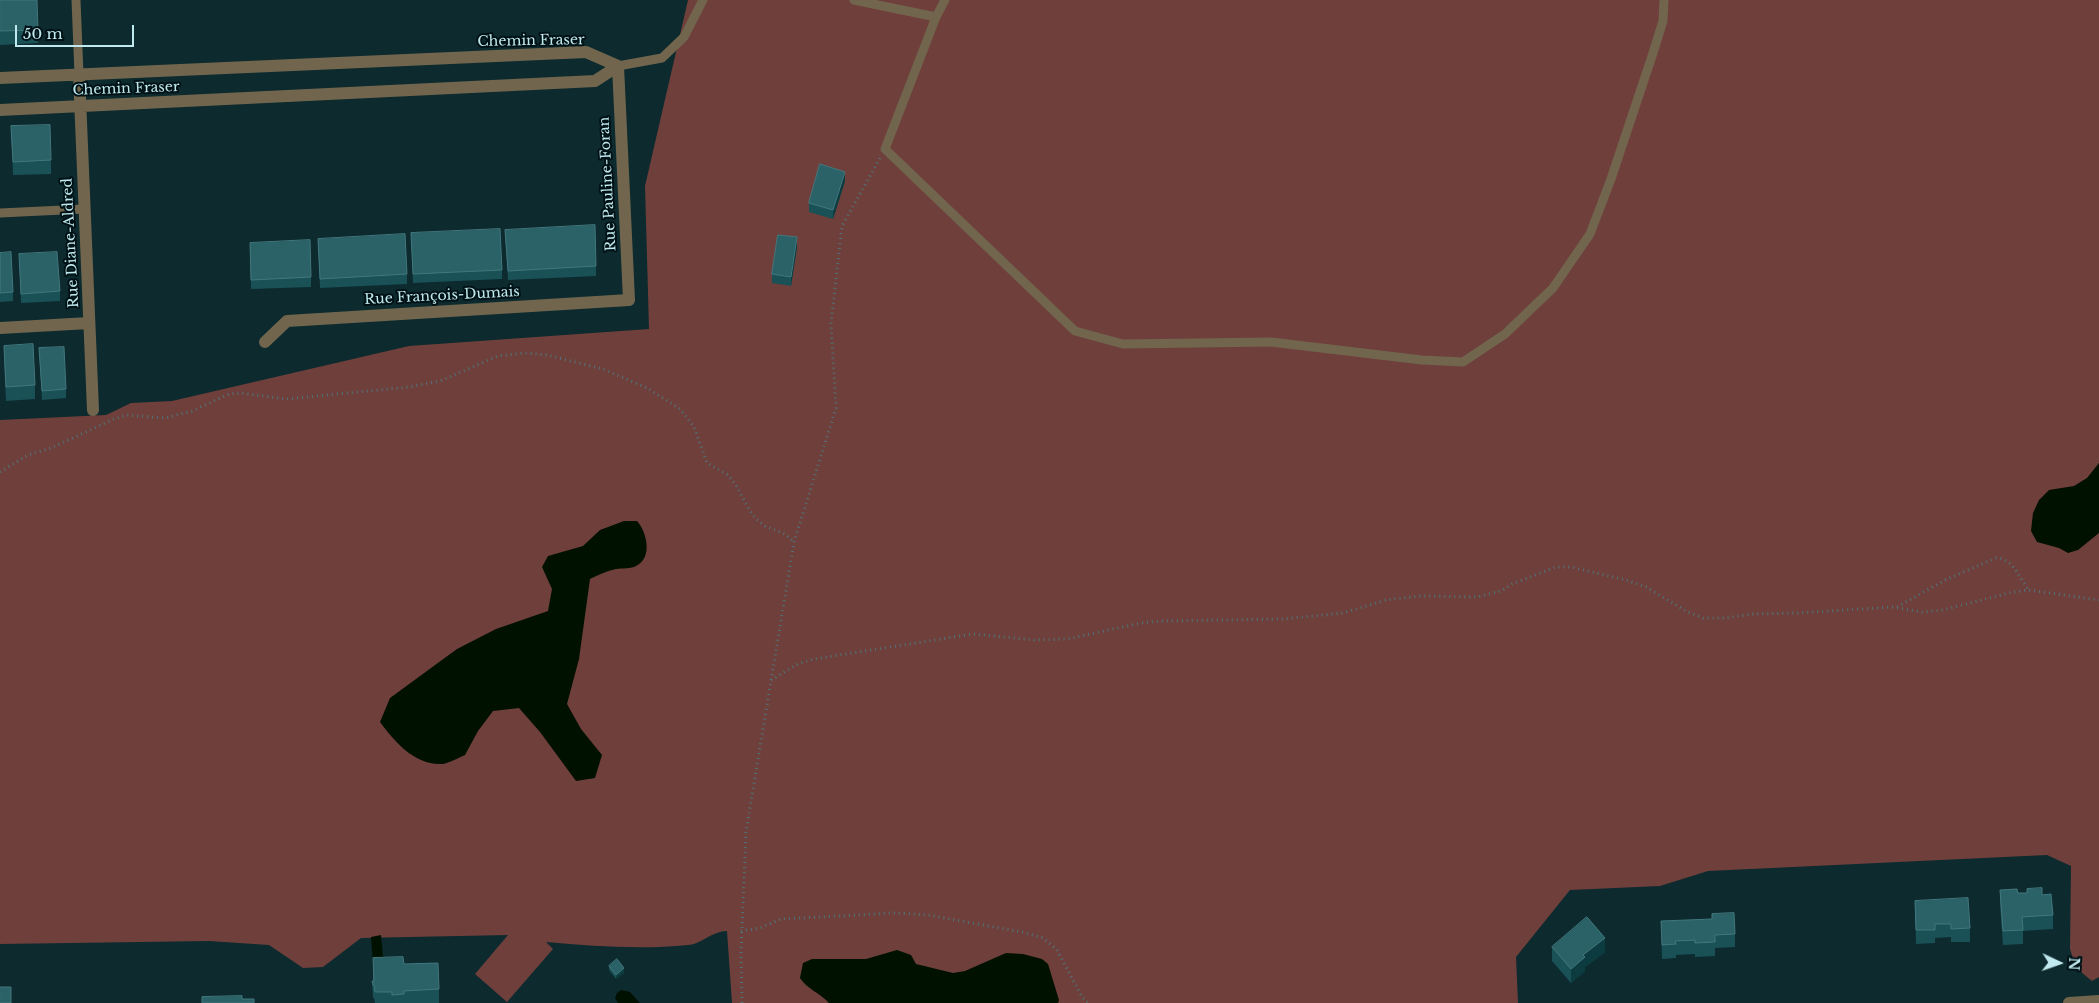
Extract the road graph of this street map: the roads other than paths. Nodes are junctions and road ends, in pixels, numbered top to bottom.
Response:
1 (76, 0) edge
2 (703, 0) edge
3 (854, 0) edge
4 (945, 0) edge
5 (1664, 0) edge
6 (936, 17) junction
7 (618, 66) junction
8 (79, 74) junction
9 (0, 78) edge
10 (80, 105) junction
11 (0, 110) edge
12 (84, 209) junction
13 (0, 213) edge
14 (629, 300) joint
15 (89, 323) junction
16 (0, 328) edge
17 (265, 342) dead end
18 (93, 410) dead end
19 (2099, 1001) edge
20 (2069, 1003) edge

1 - 8 lane
2 - 7 lane
3 - 6 lane
4 - 6 lane
5 - 6 lane
7 - 8 street, Chemin Fraser
7 - 10 street, Chemin Fraser
7 - 14 street, Rue Pauline-Foran
8 - 9 street, Chemin Fraser
8 - 10 street, Rue Diane-Aldred
10 - 11 street, Chemin Fraser
10 - 12 street, Rue Diane-Aldred
12 - 13 lane
12 - 15 street, Rue Diane-Aldred
14 - 17 street, Rue François-Dumais
15 - 16 street
15 - 18 street, Rue Diane-Aldred
19 - 20 street

